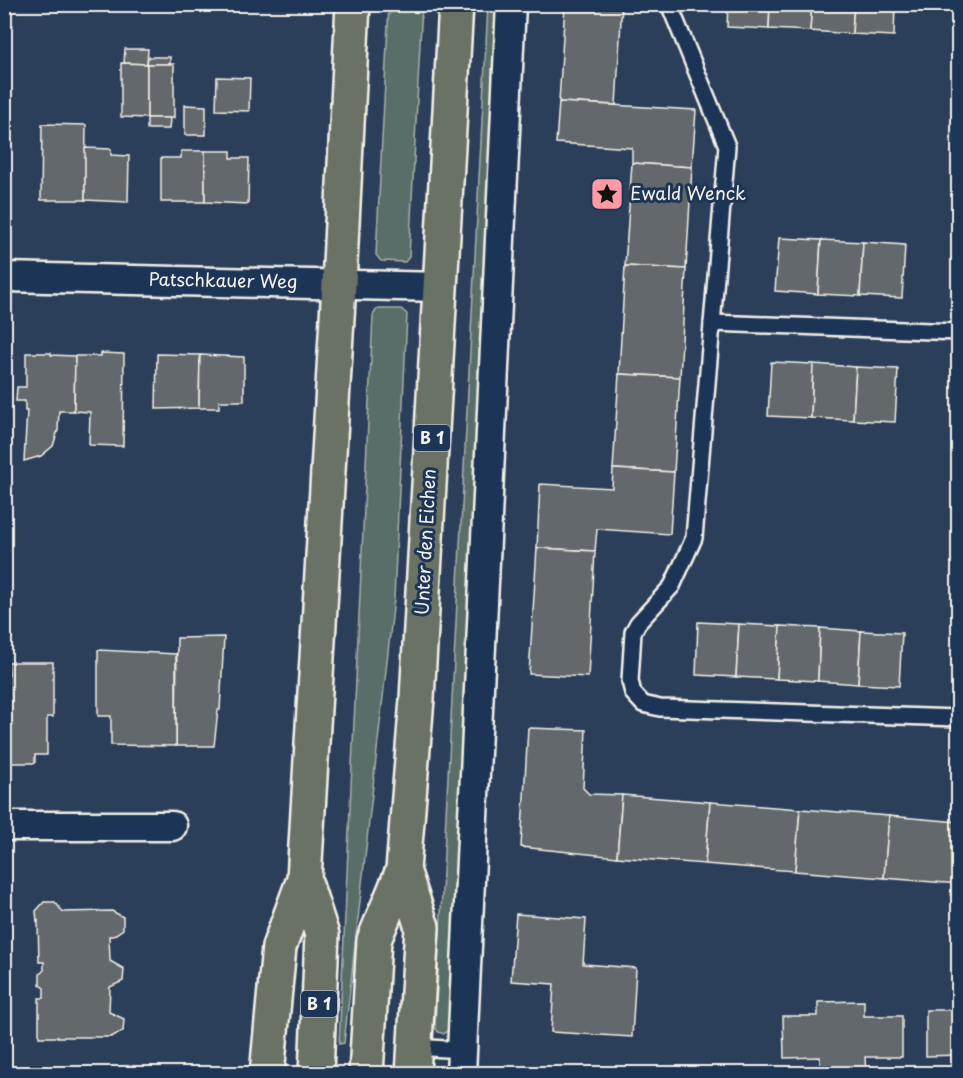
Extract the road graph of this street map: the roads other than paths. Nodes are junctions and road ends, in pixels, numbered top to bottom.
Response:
1 (353, 4) edge
2 (456, 4) edge
3 (511, 4) edge
4 (669, 4) edge
5 (4, 277) edge
6 (339, 284) junction
7 (441, 287) junction
8 (712, 323) junction
9 (958, 332) edge
10 (958, 718) edge
11 (4, 826) edge
12 (172, 826) dead end
13 (403, 870) junction
14 (304, 879) junction
15 (414, 1060) edge
16 (461, 1062) edge
17 (267, 1074) edge
18 (316, 1074) edge
19 (366, 1074) edge

1 - 6 main road, B 1
2 - 7 main road, Unter den Eichen / B 1
3 - 16 street
4 - 8 lane
5 - 6 street, Patschkauer Weg
6 - 7 street, Patschkauer Weg
6 - 14 main road, B 1
7 - 13 main road, Unter den Eichen / B 1
8 - 9 lane
8 - 10 lane
11 - 12 street
13 - 15 main road
13 - 19 main road, Unter den Eichen / B 1
14 - 17 main road
14 - 18 main road, B 1
15 - 16 lane

